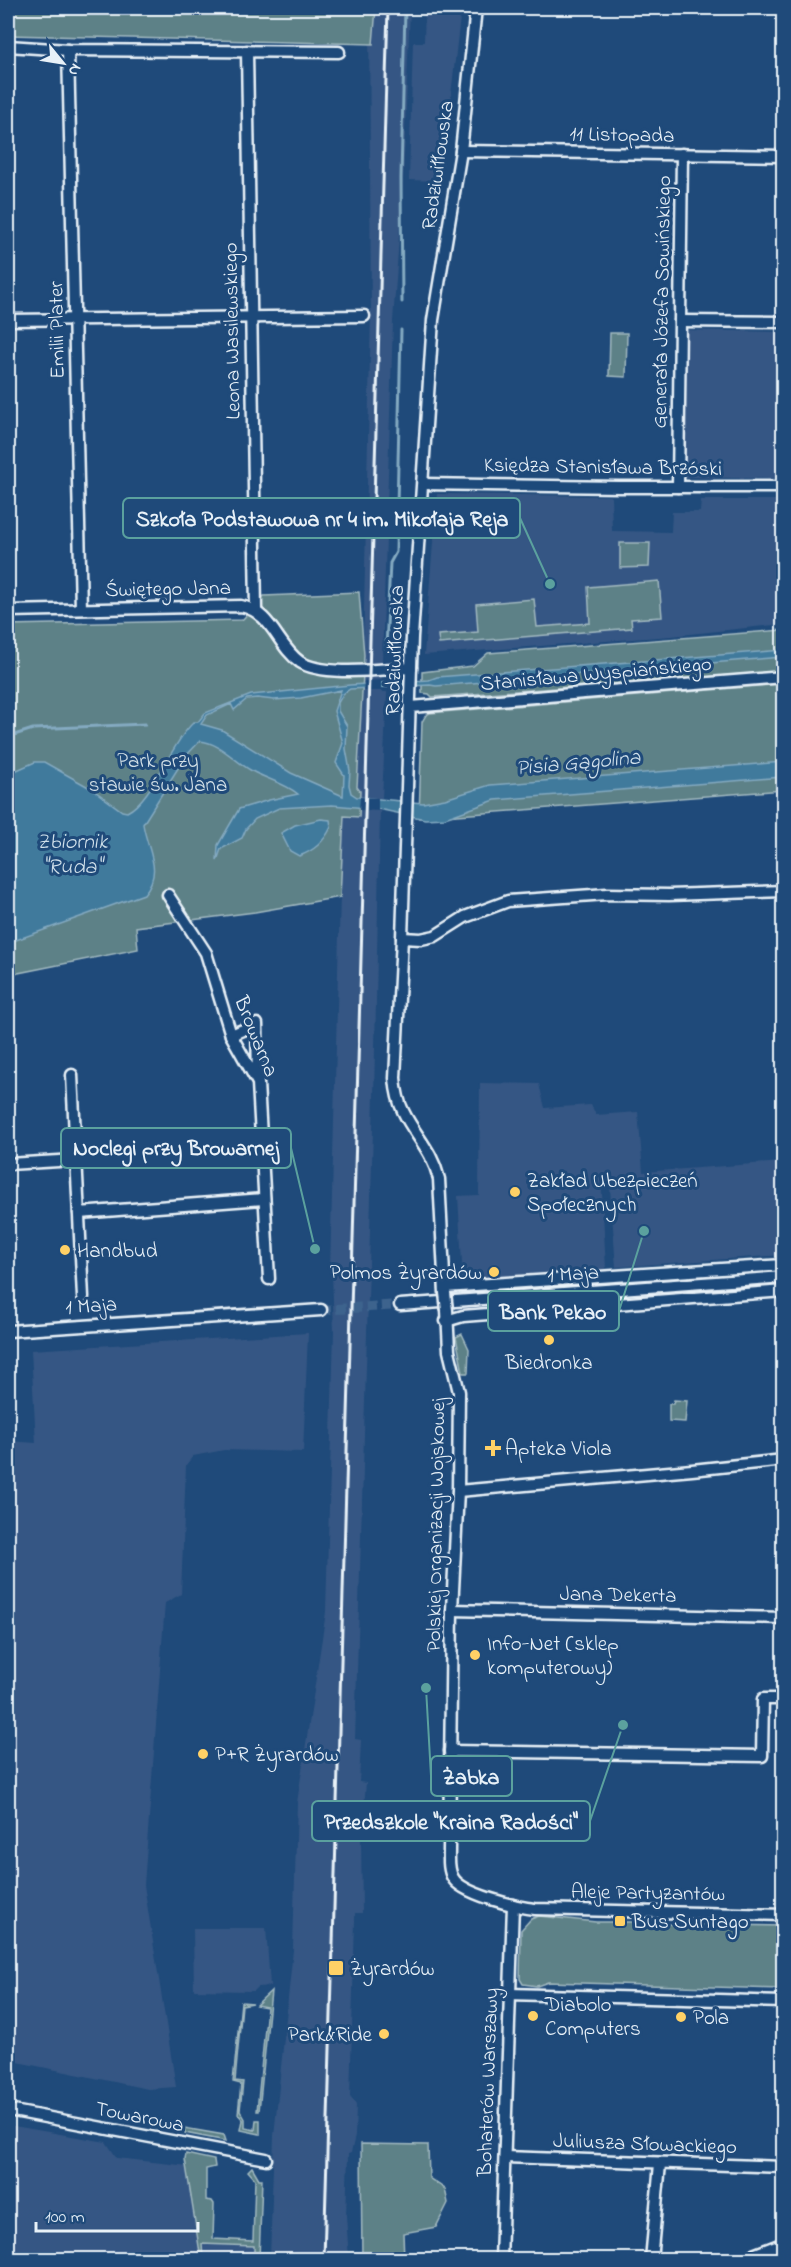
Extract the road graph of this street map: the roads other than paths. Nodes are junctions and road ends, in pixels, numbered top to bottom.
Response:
1 (476, 8) edge
2 (8, 46) edge
3 (68, 50) junction
4 (247, 51) junction
5 (339, 52) dead end
6 (461, 151) junction
7 (682, 154) junction
8 (783, 156) edge
9 (364, 316) dead end
10 (250, 317) junction
11 (76, 319) junction
12 (8, 320) edge
13 (680, 321) junction
14 (783, 322) edge
15 (423, 484) junction
16 (678, 487) junction
17 (783, 487) edge
18 (81, 609) junction
19 (256, 610) junction
20 (8, 611) edge
21 (411, 673) junction
22 (783, 677) edge
23 (411, 703) junction
24 (783, 891) edge
25 (168, 895) dead end
26 (402, 938) junction
27 (231, 1035) junction
28 (72, 1075) dead end
29 (258, 1083) junction
30 (76, 1160) junction
31 (8, 1164) edge
32 (264, 1199) junction
33 (79, 1213) junction
34 (783, 1265) edge
35 (783, 1277) edge
36 (269, 1280) dead end
37 (445, 1290) junction
38 (783, 1291) edge
39 (83, 1297) dead end
40 (400, 1305) tunnel mouth
41 (321, 1310) tunnel mouth
42 (446, 1316) junction
43 (8, 1331) edge
44 (783, 1460) edge
45 (458, 1491) junction
46 (452, 1610) junction
47 (783, 1618) edge
48 (783, 1699) edge
49 (450, 1751) junction
50 (513, 1905) junction
51 (783, 1915) edge
52 (509, 1994) junction
53 (783, 2001) edge
54 (8, 2110) edge
55 (505, 2157) junction
56 (266, 2159) dead end
57 (660, 2164) junction
58 (783, 2167) edge
59 (783, 2249) edge
60 (501, 2259) edge
61 (651, 2259) edge
62 (740, 2259) edge

1 - 6 street, Radziwiłłowska
2 - 3 street
3 - 4 street
3 - 11 street, Emilii Plater
4 - 5 street
4 - 10 street, Leona Wasilewskiego
6 - 7 street, 11 Listopada
6 - 15 street, Radziwiłłowska
7 - 8 street, 11 Listopada
7 - 13 street, Generała Józefa Sowińskiego
9 - 10 street
10 - 11 street
10 - 19 street, Leona Wasilewskiego
11 - 12 street
11 - 18 street, Emilii Plater
13 - 14 street
13 - 16 street, Generała Józefa Sowińskiego
15 - 16 street, Księdza Stanisława Brzóski
15 - 21 street, Radziwiłłowska
16 - 17 street, Księdza Stanisława Brzóski
18 - 19 street, Świętego Jana
18 - 20 street, Świętego Jana
19 - 21 street, Świętego Jana
21 - 23 street, Radziwiłłowska
22 - 23 street, Stanisława Wyspiańskiego
23 - 26 street, Radziwiłłowska
24 - 26 street
25 - 27 street, Browarna
26 - 37 street, Radziwiłłowska
27 - 29 street, Browarna
27 - 29 street
28 - 30 street
29 - 32 street, Browarna
30 - 31 street
30 - 33 street
32 - 33 street
32 - 36 street, Browarna
33 - 39 street
34 - 37 street, 1 Maja
35 - 40 street, 1 Maja
37 - 42 street, Polskiej Organizacji Wojskowej, bridge
38 - 42 street, 1 Maja
41 - 43 street, 1 Maja
42 - 45 street, Polskiej Organizacji Wojskowej
44 - 45 street
45 - 46 street, Polskiej Organizacji Wojskowej
46 - 47 street, Jana Dekerta
46 - 49 street, Polskiej Organizacji Wojskowej
48 - 49 street
49 - 50 street, Polskiej Organizacji Wojskowej
50 - 51 street, Aleje Partyzantów
50 - 52 street, Bohaterów Warszawy
52 - 53 street
52 - 55 street, Bohaterów Warszawy
54 - 56 street, Towarowa
55 - 57 street, Juliusza Słowackiego
55 - 60 street, Bohaterów Warszawy
57 - 58 street, Juliusza Słowackiego
57 - 61 street
59 - 62 street

